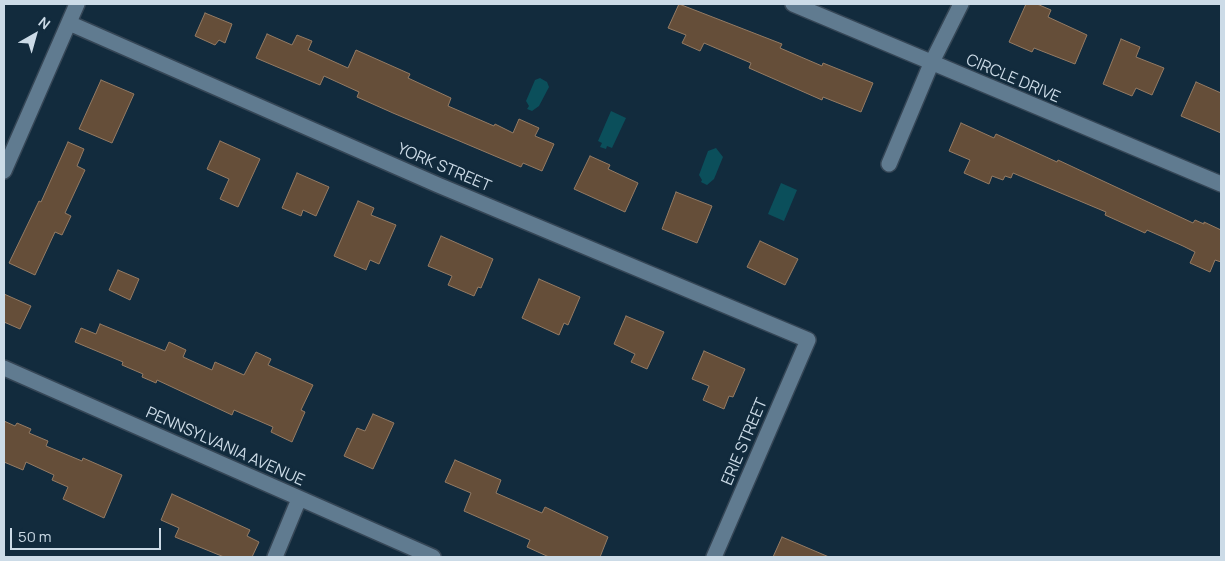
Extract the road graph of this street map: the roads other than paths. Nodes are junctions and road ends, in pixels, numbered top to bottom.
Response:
1 (77, 4) edge
2 (793, 4) edge
3 (961, 4) edge
4 (69, 23) junction
5 (931, 64) junction
6 (889, 164) dead end
7 (4, 171) edge
8 (1221, 184) edge
9 (808, 340) joint
10 (4, 368) edge
11 (299, 499) junction
12 (275, 557) edge
13 (433, 557) edge
14 (714, 557) edge

1 - 4 street
2 - 5 street, CIRCLE DRIVE
3 - 5 street
4 - 7 street
4 - 9 street, YORK STREET
5 - 6 street
5 - 8 street, CIRCLE DRIVE
9 - 14 street, ERIE STREET
10 - 11 street, PENNSYLVANIA AVENUE
11 - 12 street
11 - 13 street, PENNSYLVANIA AVENUE

